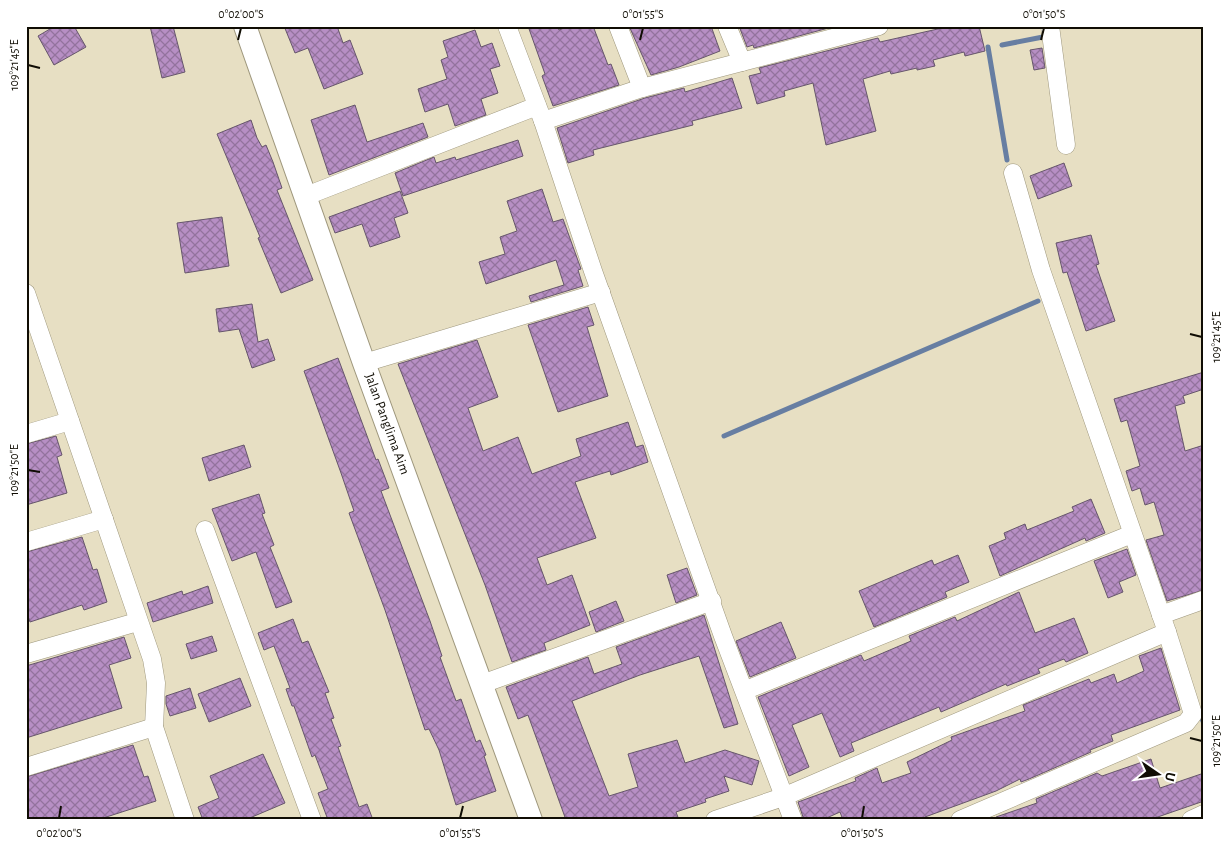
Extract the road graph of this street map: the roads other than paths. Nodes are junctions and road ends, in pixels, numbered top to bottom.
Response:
1 (246, 26) edge
2 (507, 26) edge
3 (618, 26) edge
4 (727, 26) edge
5 (879, 26) edge
6 (1051, 32) edge
7 (742, 62) junction
8 (642, 88) junction
9 (540, 114) junction
10 (1066, 145) dead end
11 (1013, 173) dead end
12 (306, 196) junction
13 (601, 292) junction
14 (26, 293) edge
15 (30, 318) edge
16 (364, 363) junction
17 (70, 421) junction
18 (26, 434) edge
19 (104, 520) junction
20 (205, 530) dead end
21 (1132, 534) junction
22 (26, 542) edge
23 (1203, 600) edge
24 (712, 602) junction
25 (1161, 614) junction
26 (137, 622) junction
27 (1167, 632) junction
28 (26, 654) edge
29 (482, 684) junction
30 (746, 690) junction
31 (154, 728) junction
32 (26, 767) edge
33 (783, 797) junction
34 (1204, 814) edge
35 (185, 820) edge
36 (312, 820) edge
37 (531, 820) edge
38 (714, 820) edge
39 (793, 820) edge
40 (960, 820) edge
41 (1191, 820) edge

1 - 12 street, Jalan Panglima Aim
2 - 9 street
3 - 8 street
4 - 7 street
5 - 7 street
6 - 10 street
7 - 8 street
8 - 9 street
9 - 12 street
9 - 13 street
11 - 21 street
12 - 16 street, Jalan Panglima Aim
13 - 16 street
13 - 24 street
14 - 15 street
15 - 17 street
16 - 29 street, Jalan Panglima Aim
17 - 18 street
17 - 19 street
19 - 22 street
19 - 26 street
20 - 36 street
21 - 25 street
21 - 30 street
23 - 25 street
24 - 29 street
24 - 30 street
25 - 27 street
26 - 28 street
26 - 31 street
27 - 33 street
27 - 40 street
29 - 37 street, Jalan Panglima Aim
30 - 33 street
31 - 32 street
31 - 35 street
33 - 38 street
33 - 39 street
34 - 41 street

